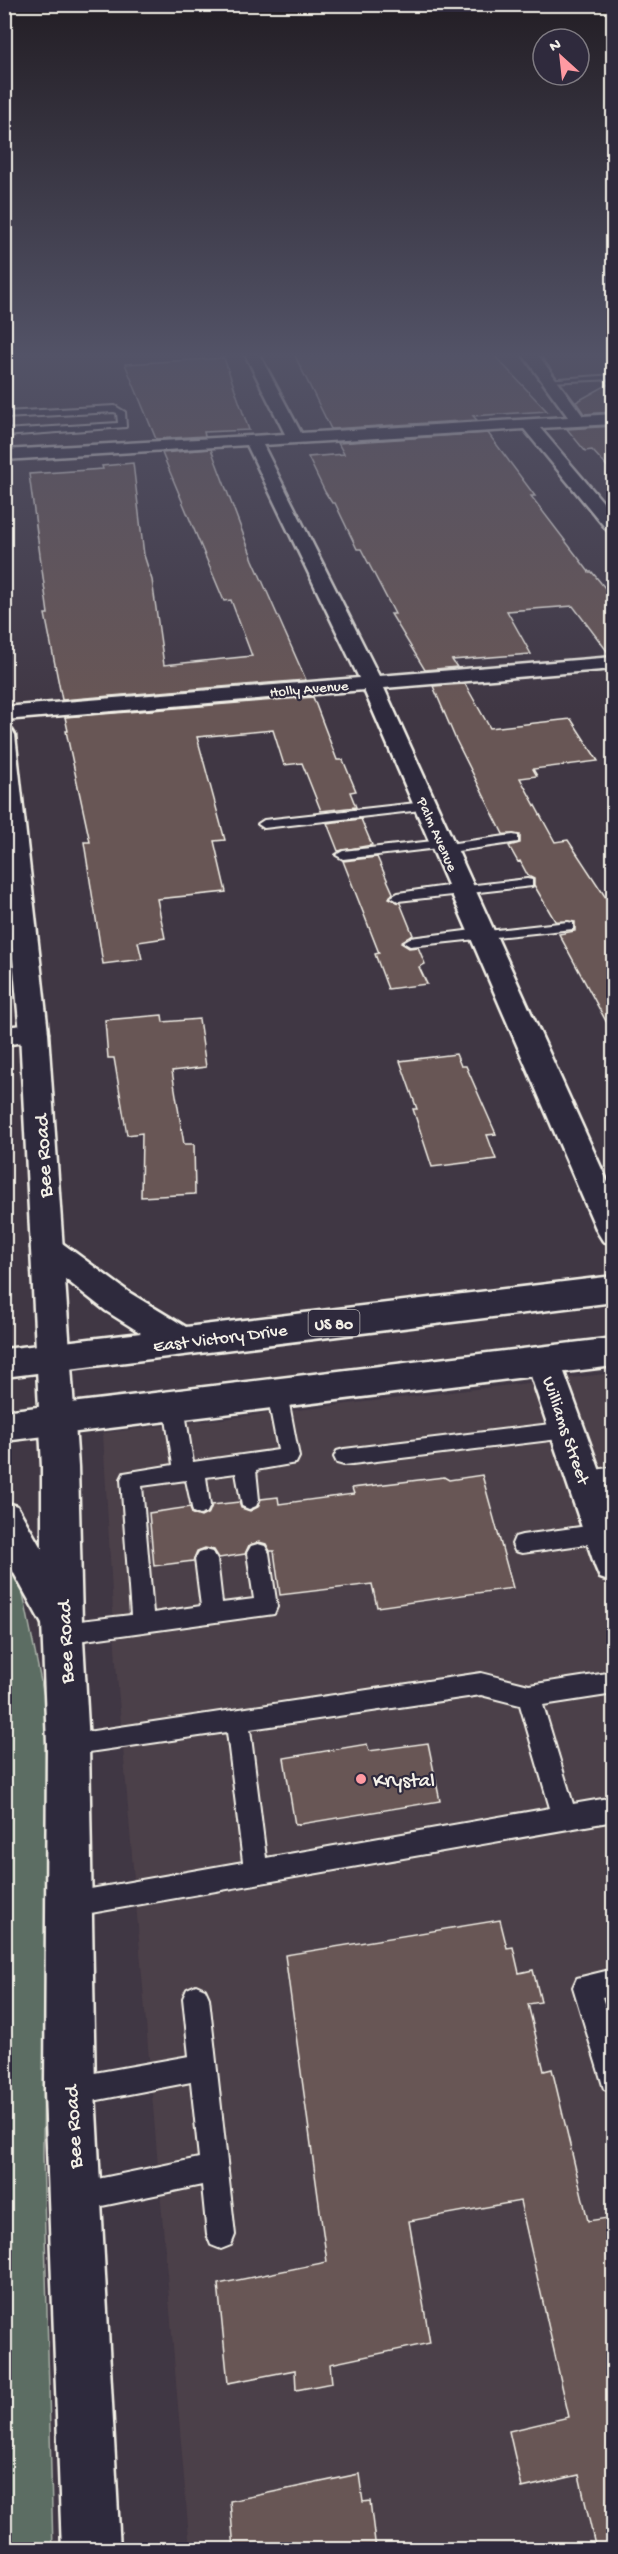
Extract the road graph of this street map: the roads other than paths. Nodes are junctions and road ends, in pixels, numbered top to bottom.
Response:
1 (267, 471) edge
2 (568, 471) edge
3 (612, 523) edge
4 (614, 663) edge
5 (371, 682) junction
6 (4, 714) edge
7 (4, 735) edge
8 (425, 806) junction
9 (264, 824) dead end
10 (8, 826) edge
11 (513, 839) dead end
12 (443, 846) junction
13 (343, 855) dead end
14 (526, 883) dead end
15 (462, 889) junction
16 (398, 897) dead end
17 (568, 926) dead end
18 (482, 934) junction
19 (410, 942) dead end
20 (34, 1033) junction
21 (4, 1036) edge
22 (614, 1233) edge
23 (47, 1248) junction
24 (614, 1289) edge
25 (182, 1342) junction
26 (614, 1352) edge
27 (54, 1358) junction
28 (543, 1361) junction
29 (4, 1363) edge
30 (277, 1393) junction
31 (174, 1406) junction
32 (57, 1420) junction
33 (4, 1426) edge
34 (567, 1430) junction
35 (344, 1457) dead end
36 (245, 1463) junction
37 (189, 1470) junction
38 (599, 1477) edge
39 (249, 1500) dead end
40 (200, 1506) dead end
41 (4, 1518) edge
42 (522, 1544) dead end
43 (608, 1550) edge
44 (258, 1553) dead end
45 (206, 1559) dead end
46 (213, 1614) junction
47 (143, 1624) junction
48 (63, 1628) junction
49 (614, 1683) edge
50 (529, 1696) junction
51 (237, 1719) junction
52 (68, 1744) junction
53 (614, 1809) edge
54 (565, 1817) junction
55 (256, 1872) junction
56 (67, 1906) junction
57 (614, 1982) edge
58 (196, 1998) dead end
59 (203, 2067) junction
60 (614, 2079) edge
61 (70, 2092) junction
62 (214, 2169) junction
63 (76, 2198) junction
64 (221, 2235) dead end
65 (91, 2550) edge

1 - 5 street, Palm Avenue
2 - 3 street
4 - 5 street, Holly Avenue
5 - 6 street, Holly Avenue
5 - 8 street, Palm Avenue
7 - 10 street, Bee Road
8 - 9 lane
8 - 12 street, Palm Avenue
10 - 20 street, Bee Road
11 - 12 lane
12 - 13 lane
12 - 15 street, Palm Avenue
14 - 15 lane
15 - 16 lane
15 - 18 street, Palm Avenue
17 - 18 lane
18 - 19 lane
18 - 22 street, Palm Avenue
20 - 21 street
20 - 23 street, Bee Road
23 - 25 street
23 - 27 street, Bee Road
24 - 25 street, East Victory Drive / US 80
25 - 27 street, East Victory Drive / US 80
26 - 28 street
27 - 29 street, East Victory Drive / US 80
27 - 32 street, Bee Road
28 - 30 street
28 - 34 street, Williams Street
30 - 31 street
30 - 36 lane
31 - 32 street
31 - 37 lane
32 - 33 street
32 - 48 street, Bee Road
34 - 35 lane
34 - 38 street, Williams Street
36 - 37 lane
36 - 39 lane
37 - 40 lane
37 - 47 lane
38 - 43 street, Williams Street
41 - 48 street
42 - 43 lane
44 - 46 lane
45 - 46 lane
46 - 47 lane
47 - 48 lane
48 - 52 street, Bee Road
49 - 50 lane
50 - 51 lane
50 - 54 lane
51 - 52 lane
51 - 55 lane
52 - 56 street, Bee Road
53 - 54 lane
54 - 55 lane
55 - 56 lane
56 - 61 street, Bee Road
57 - 60 lane
58 - 59 lane
59 - 61 lane
59 - 62 lane
61 - 63 street, Bee Road
62 - 63 lane
62 - 64 lane
63 - 65 street, Bee Road

